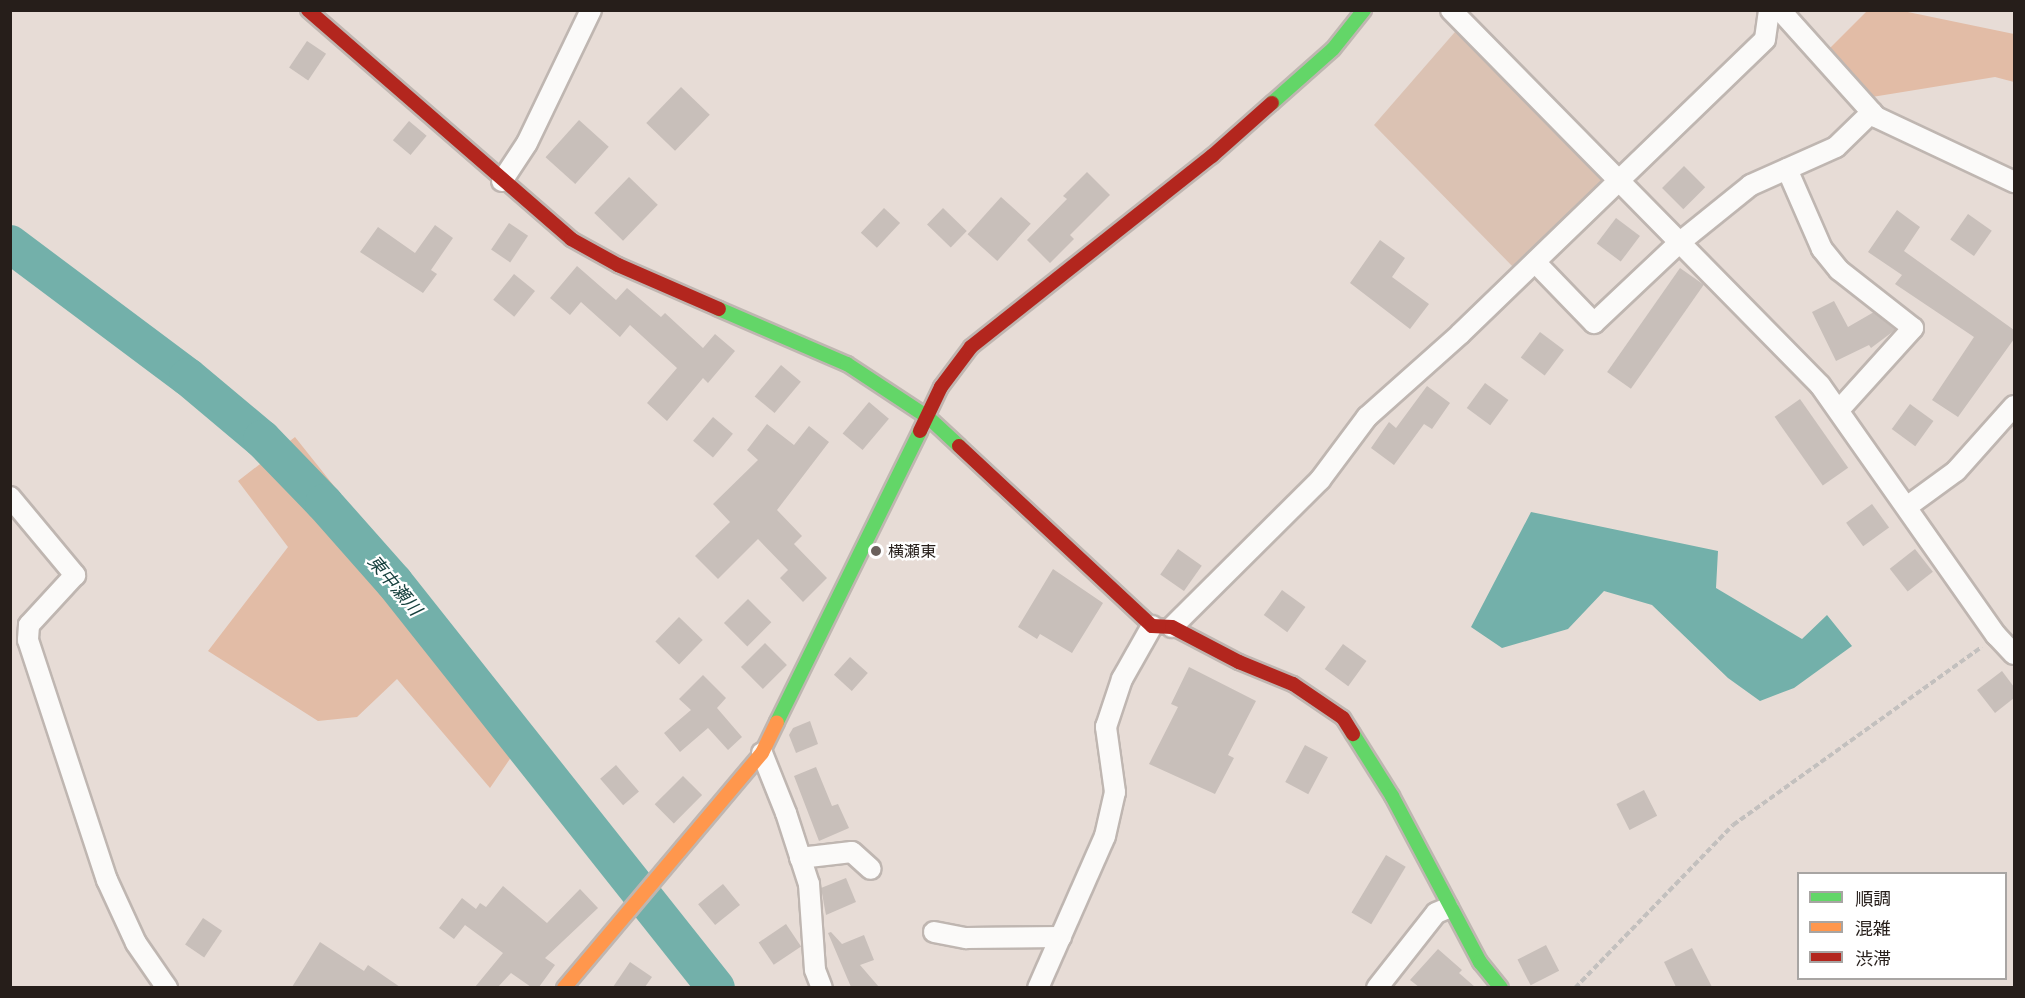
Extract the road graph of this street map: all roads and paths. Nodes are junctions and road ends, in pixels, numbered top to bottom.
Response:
1 (308, 10) edge
2 (591, 10) edge
3 (1364, 10) edge
4 (1451, 10) edge
5 (1769, 10) edge
6 (1780, 10) edge
7 (1872, 112) junction
8 (1787, 169) junction
9 (1618, 180) junction
10 (502, 181) junction
11 (2014, 182) edge
12 (1678, 243) junction
13 (1535, 262) junction
14 (2014, 406) edge
15 (1839, 410) junction
16 (929, 418) junction
17 (10, 497) edge
18 (1908, 506) junction
19 (1152, 626) junction
20 (1172, 627) junction
21 (1996, 635) junction
22 (2014, 654) edge
23 (762, 753) junction
24 (800, 858) junction
25 (871, 870) dead end
26 (1448, 908) junction
27 (934, 932) dead end
28 (1061, 937) junction
29 (167, 987) edge
30 (564, 987) edge
31 (822, 987) edge
32 (1038, 987) edge
33 (1377, 987) edge
34 (1501, 987) edge
35 (1575, 987) edge

1 - 10 street
2 - 10 street
3 - 16 street
4 - 9 street
5 - 9 street
6 - 7 street
7 - 8 street
7 - 11 street
8 - 12 street
8 - 15 street
9 - 12 street
9 - 13 street
10 - 16 street
12 - 13 street
12 - 15 street
13 - 20 street
14 - 18 street
15 - 18 street
16 - 19 street
16 - 23 street
17 - 29 street
18 - 21 street
19 - 20 street
19 - 28 street
20 - 26 street
21 - 22 street
21 - 35 path
23 - 24 street
23 - 30 street
24 - 25 street
24 - 31 street
26 - 33 street
26 - 34 street
27 - 28 street
28 - 32 street

